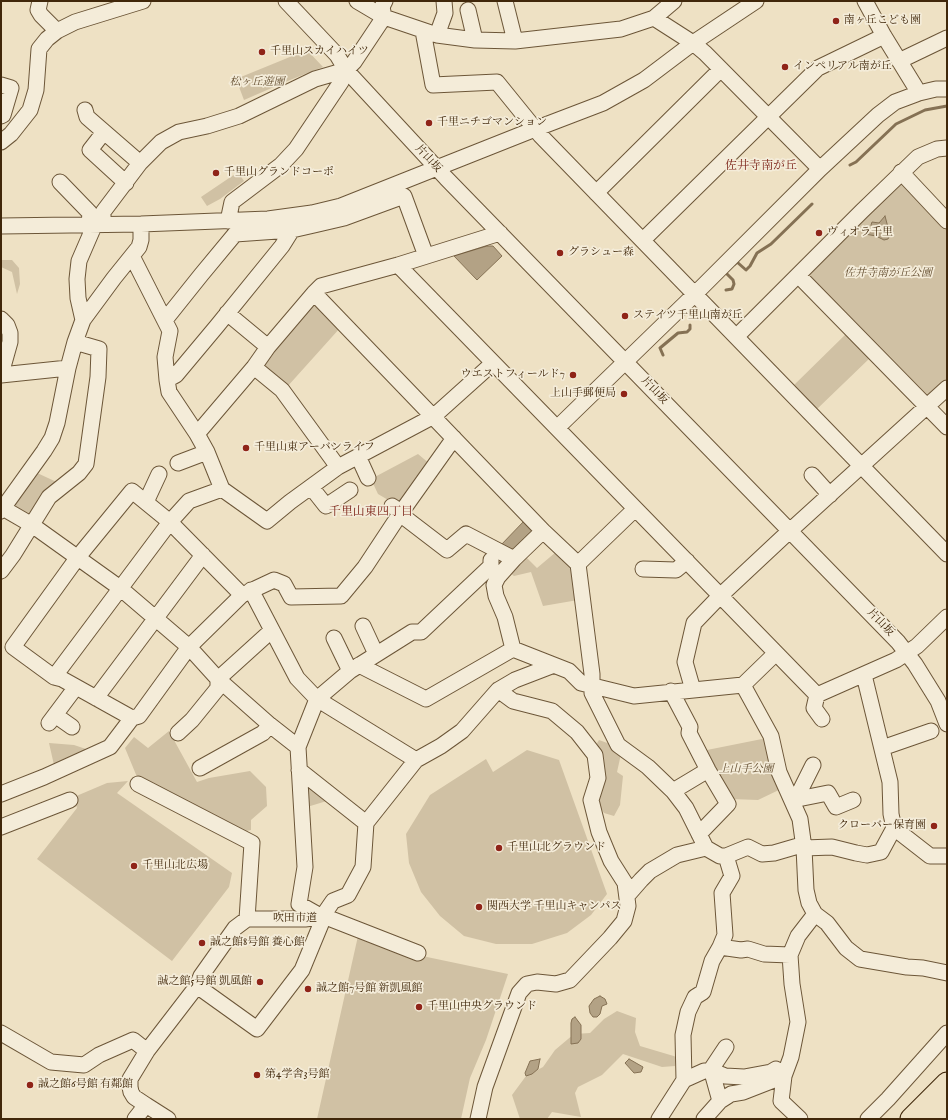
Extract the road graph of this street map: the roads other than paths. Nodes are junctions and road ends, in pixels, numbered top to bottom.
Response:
1 (40, 1) edge
2 (143, 1) edge
3 (275, 1) edge
4 (286, 1) edge
5 (358, 1) edge
6 (385, 1) edge
7 (444, 1) edge
8 (505, 1) edge
9 (674, 1) edge
10 (756, 1) edge
11 (869, 2) edge
12 (468, 10) dead end
13 (384, 17) junction
14 (654, 18) junction
15 (57, 31) junction
16 (430, 33) junction
17 (884, 36) junction
18 (947, 38) edge
19 (476, 40) junction
20 (515, 41) junction
21 (693, 43) junction
22 (900, 61) junction
23 (721, 69) junction
24 (346, 70) junction
25 (1, 85) edge
26 (947, 89) edge
27 (919, 93) junction
28 (86, 110) dead end
29 (1, 116) edge
30 (768, 116) junction
31 (535, 129) junction
32 (104, 132) junction
33 (1, 142) edge
34 (947, 148) edge
35 (140, 164) junction
36 (436, 168) junction
37 (820, 169) junction
38 (901, 172) junction
39 (60, 182) dead end
40 (126, 183) junction
41 (596, 193) junction
42 (228, 221) junction
43 (947, 221) edge
44 (96, 224) junction
45 (141, 224) junction
46 (1, 226) edge
47 (292, 230) junction
48 (500, 233) junction
49 (643, 240) junction
50 (132, 256) junction
51 (426, 256) junction
52 (398, 265) junction
53 (798, 275) junction
54 (314, 293) junction
55 (694, 295) junction
56 (227, 313) junction
57 (1, 319) edge
58 (84, 320) junction
59 (165, 320) junction
60 (737, 336) junction
61 (75, 342) junction
62 (268, 347) junction
63 (626, 361) junction
64 (493, 363) junction
65 (254, 367) junction
66 (68, 368) junction
67 (1, 374) edge
68 (167, 380) junction
69 (947, 388) edge
70 (927, 407) junction
71 (434, 416) junction
72 (947, 427) edge
73 (557, 428) junction
74 (197, 434) junction
75 (454, 438) junction
76 (207, 452) junction
77 (358, 456) junction
78 (178, 464) dead end
79 (862, 466) junction
80 (338, 467) junction
81 (159, 474) dead end
82 (812, 475) dead end
83 (368, 478) dead end
84 (311, 487) junction
85 (222, 489) junction
86 (350, 490) dead end
87 (830, 494) junction
88 (146, 502) junction
89 (2, 508) edge
90 (635, 509) junction
91 (396, 510) junction
92 (170, 522) junction
93 (32, 525) junction
94 (790, 530) junction
95 (544, 531) junction
96 (947, 554) edge
97 (203, 555) junction
98 (78, 557) junction
99 (514, 559) junction
100 (491, 560) dead end
101 (687, 561) junction
102 (578, 564) junction
103 (643, 570) dead end
104 (1, 571) edge
105 (120, 588) junction
106 (247, 592) junction
107 (720, 596) junction
108 (947, 617) edge
109 (155, 618) junction
110 (363, 626) dead end
111 (272, 630) junction
112 (334, 638) dead end
113 (189, 647) junction
114 (513, 649) junction
115 (776, 653) junction
116 (907, 653) junction
117 (376, 654) junction
118 (554, 665) junction
119 (354, 668) junction
120 (864, 675) junction
121 (54, 677) junction
122 (218, 679) junction
123 (592, 685) junction
124 (743, 685) junction
125 (76, 687) junction
126 (498, 690) junction
127 (693, 690) junction
128 (671, 691) junction
129 (817, 695) junction
130 (96, 698) junction
131 (317, 699) junction
132 (132, 718) junction
133 (822, 719) dead end
134 (947, 724) edge
135 (270, 725) junction
136 (72, 727) dead end
137 (931, 731) dead end
138 (178, 733) dead end
139 (298, 748) junction
140 (882, 748) junction
141 (416, 760) junction
142 (813, 766) dead end
143 (200, 768) dead end
144 (299, 770) junction
145 (708, 770) junction
146 (138, 784) dead end
147 (673, 791) junction
148 (1, 794) edge
149 (794, 799) junction
150 (70, 800) dead end
151 (852, 800) dead end
152 (366, 823) junction
153 (1, 827) edge
154 (894, 828) junction
155 (699, 834) junction
156 (706, 848) junction
157 (804, 848) junction
158 (726, 856) junction
159 (947, 856) edge
160 (627, 896) junction
161 (815, 914) junction
162 (322, 917) junction
163 (247, 919) junction
164 (720, 948) junction
165 (418, 953) dead end
166 (790, 955) junction
167 (947, 973) edge
168 (197, 986) junction
169 (1, 1033) edge
170 (947, 1033) edge
171 (726, 1047) dead end
172 (147, 1051) junction
173 (791, 1057) junction
174 (710, 1071) junction
175 (784, 1076) junction
176 (684, 1080) junction
177 (947, 1083) edge
178 (720, 1101) junction
179 (146, 1105) junction
180 (947, 1108) edge
181 (135, 1119) edge
182 (168, 1119) edge
183 (478, 1119) edge
184 (659, 1119) edge
185 (704, 1119) edge
186 (800, 1119) edge
187 (868, 1119) edge
188 (912, 1119) edge
189 (936, 1119) edge

1 - 15 street
2 - 15 street
3 - 24 street
4 - 24 street
5 - 13 street
6 - 13 street
7 - 16 street
8 - 20 street
9 - 14 street
10 - 21 street
11 - 17 street
12 - 19 street
13 - 16 street
13 - 24 street
14 - 20 street
14 - 21 street
15 - 33 street
16 - 19 street
16 - 31 street
17 - 22 street
17 - 30 street
18 - 22 street
19 - 20 street
21 - 23 street
21 - 31 street
22 - 27 street
23 - 30 street
23 - 41 street
24 - 35 street
24 - 36 street, 片山坂
24 - 42 street
25 - 29 street
26 - 27 street
27 - 37 street
28 - 32 street
30 - 37 street
30 - 49 street
31 - 36 street
31 - 41 street
32 - 35 street
32 - 40 street
34 - 38 street
35 - 40 street
36 - 42 street
36 - 48 street, 片山坂
37 - 55 street
38 - 43 street
38 - 53 street
39 - 44 street
40 - 44 street
41 - 49 street
42 - 45 street
44 - 45 street
44 - 46 street
44 - 58 street
45 - 50 street
47 - 51 street
47 - 56 street
47 - 59 street
48 - 51 street
48 - 63 street, 片山坂
49 - 55 street
50 - 58 street
50 - 59 street
51 - 52 street
52 - 54 street
52 - 64 street
53 - 60 street
53 - 70 street
54 - 62 street
54 - 71 street
55 - 60 street
55 - 63 street
56 - 62 street
56 - 68 street
57 - 67 street
58 - 61 street
59 - 68 street
60 - 79 street
61 - 66 street
61 - 93 street
62 - 65 street
63 - 73 street
63 - 94 street, 片山坂
64 - 71 street
64 - 73 street
65 - 74 street
65 - 80 street
66 - 67 street
66 - 89 street
68 - 74 street
69 - 70 street
70 - 72 street
70 - 79 street
71 - 75 street
71 - 77 street
73 - 90 street
74 - 76 street
75 - 91 street
75 - 95 street
76 - 78 street
76 - 85 street
77 - 80 street
77 - 83 street
79 - 87 street
79 - 96 street
80 - 84 street
81 - 88 street
82 - 87 street
84 - 85 street
84 - 86 street
85 - 92 street
87 - 94 street
88 - 92 street
88 - 98 street
89 - 93 street
90 - 101 street
90 - 102 street
91 - 99 street
91 - 106 street
92 - 97 street
92 - 105 street
93 - 98 street
93 - 104 street
94 - 107 street
94 - 116 street, 片山坂
95 - 99 street
95 - 102 street
97 - 106 street
97 - 109 street
98 - 105 street
98 - 121 street
99 - 114 street
100 - 117 street
101 - 103 street
101 - 107 street
102 - 123 street
105 - 109 street
105 - 121 street
106 - 111 street
106 - 113 street
107 - 115 street
107 - 127 street
108 - 116 street
109 - 113 street
109 - 130 street
110 - 117 street
111 - 122 street
111 - 131 street
112 - 119 street
113 - 122 street
113 - 132 street
114 - 118 street
114 - 119 street
115 - 124 street
115 - 129 street
116 - 120 street
116 - 134 street, 片山坂
117 - 119 street
118 - 123 street
118 - 126 street
119 - 131 street
120 - 129 street
120 - 140 street
121 - 125 street
122 - 135 street
122 - 138 street
123 - 128 street
123 - 147 street
124 - 127 street
124 - 149 street
125 - 130 street
125 - 136 street
126 - 141 street
126 - 160 street
127 - 128 street
128 - 145 street
129 - 133 street
130 - 132 street
131 - 139 street
131 - 141 street
132 - 148 street
135 - 139 street
135 - 143 street
137 - 140 street
139 - 144 street
140 - 154 street
141 - 152 street
142 - 149 street
144 - 152 street
144 - 162 street
145 - 147 street
145 - 155 street
146 - 163 street
147 - 155 street
149 - 151 street
149 - 157 street
150 - 153 street
152 - 162 street
154 - 157 street
154 - 159 street
155 - 156 street
156 - 158 street
156 - 160 street
157 - 158 street
157 - 161 street
158 - 164 street
160 - 183 street
161 - 166 street
161 - 167 street
162 - 163 street, 吹田市道
162 - 165 street
162 - 168 street, 吹田市道
163 - 168 street
164 - 166 street
164 - 176 street
166 - 173 street
168 - 172 street
169 - 172 street
170 - 187 street
171 - 174 street
172 - 179 street
173 - 174 street
173 - 175 street
174 - 176 street
174 - 178 street
175 - 178 street
175 - 186 street
176 - 184 street
177 - 188 highway
178 - 185 street
179 - 181 street
179 - 182 street
180 - 189 highway

